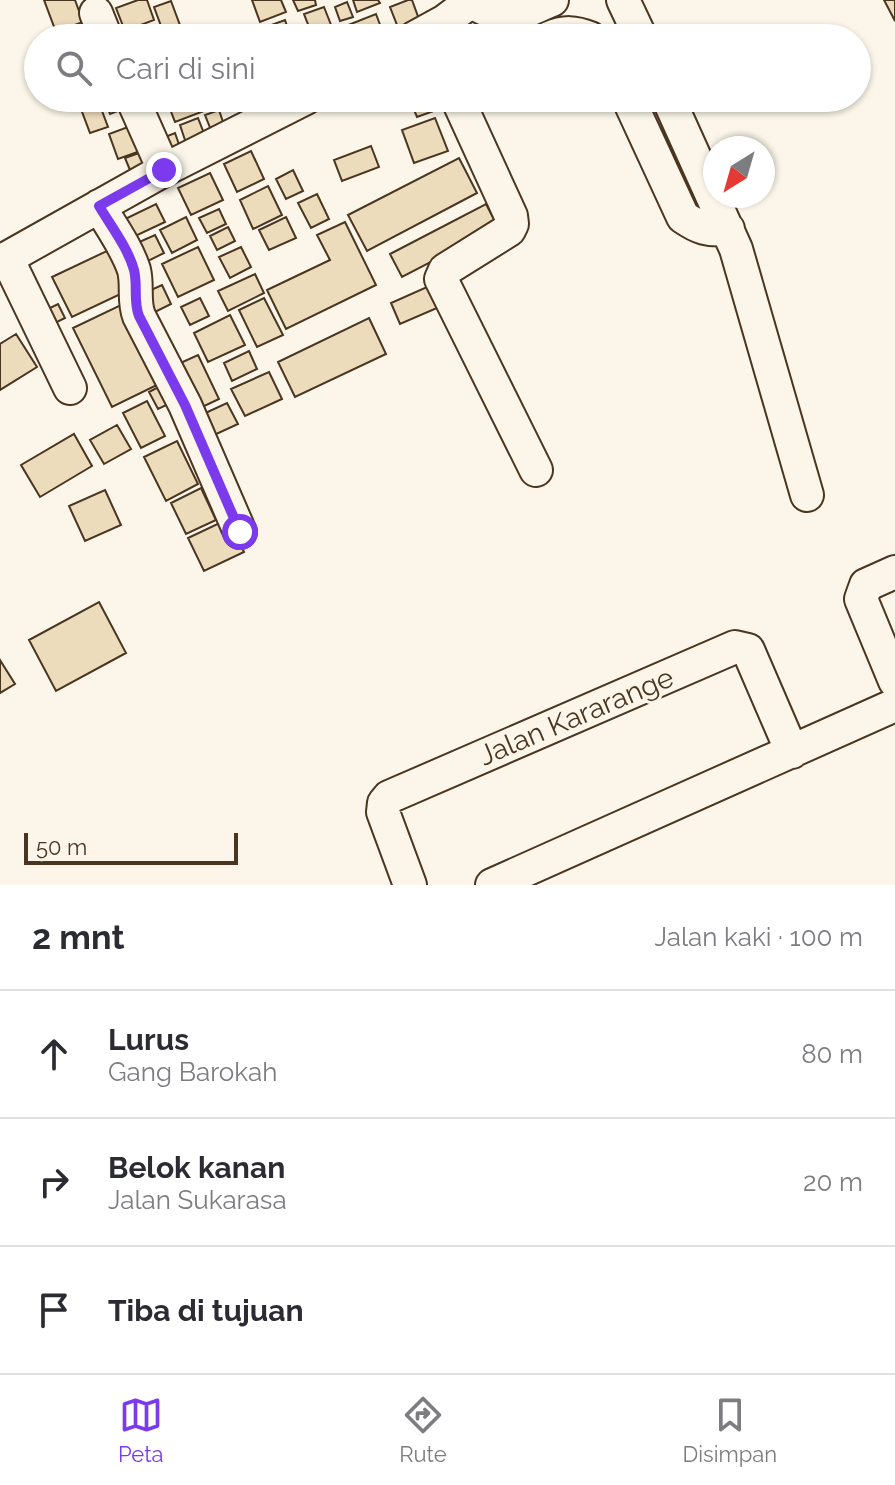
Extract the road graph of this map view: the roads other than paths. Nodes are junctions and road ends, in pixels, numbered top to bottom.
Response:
1 (552, 0) edge
2 (623, 0) edge
3 (472, 1) edge
4 (440, 24) edge
5 (634, 24) edge
6 (138, 112) edge
7 (278, 112) edge
8 (463, 112) edge
9 (634, 112) edge
10 (674, 112) edge
11 (164, 170) junction
12 (99, 206) junction
13 (728, 229) junction
14 (4, 260) edge
15 (70, 388) dead end
16 (536, 470) dead end
17 (807, 495) dead end
18 (240, 532) dead end
19 (895, 572) edge
20 (895, 681) edge
21 (895, 705) edge
22 (792, 752) junction
23 (410, 885) edge
24 (492, 885) edge

1 - 3 street
2 - 5 street
3 - 4 street
6 - 11 street
7 - 11 street
8 - 16 street
9 - 13 street
10 - 13 street
11 - 12 street
12 - 14 street
12 - 18 street
13 - 17 street
14 - 15 street
19 - 20 street
21 - 22 street
22 - 23 street, Jalan Kararange
22 - 24 street

